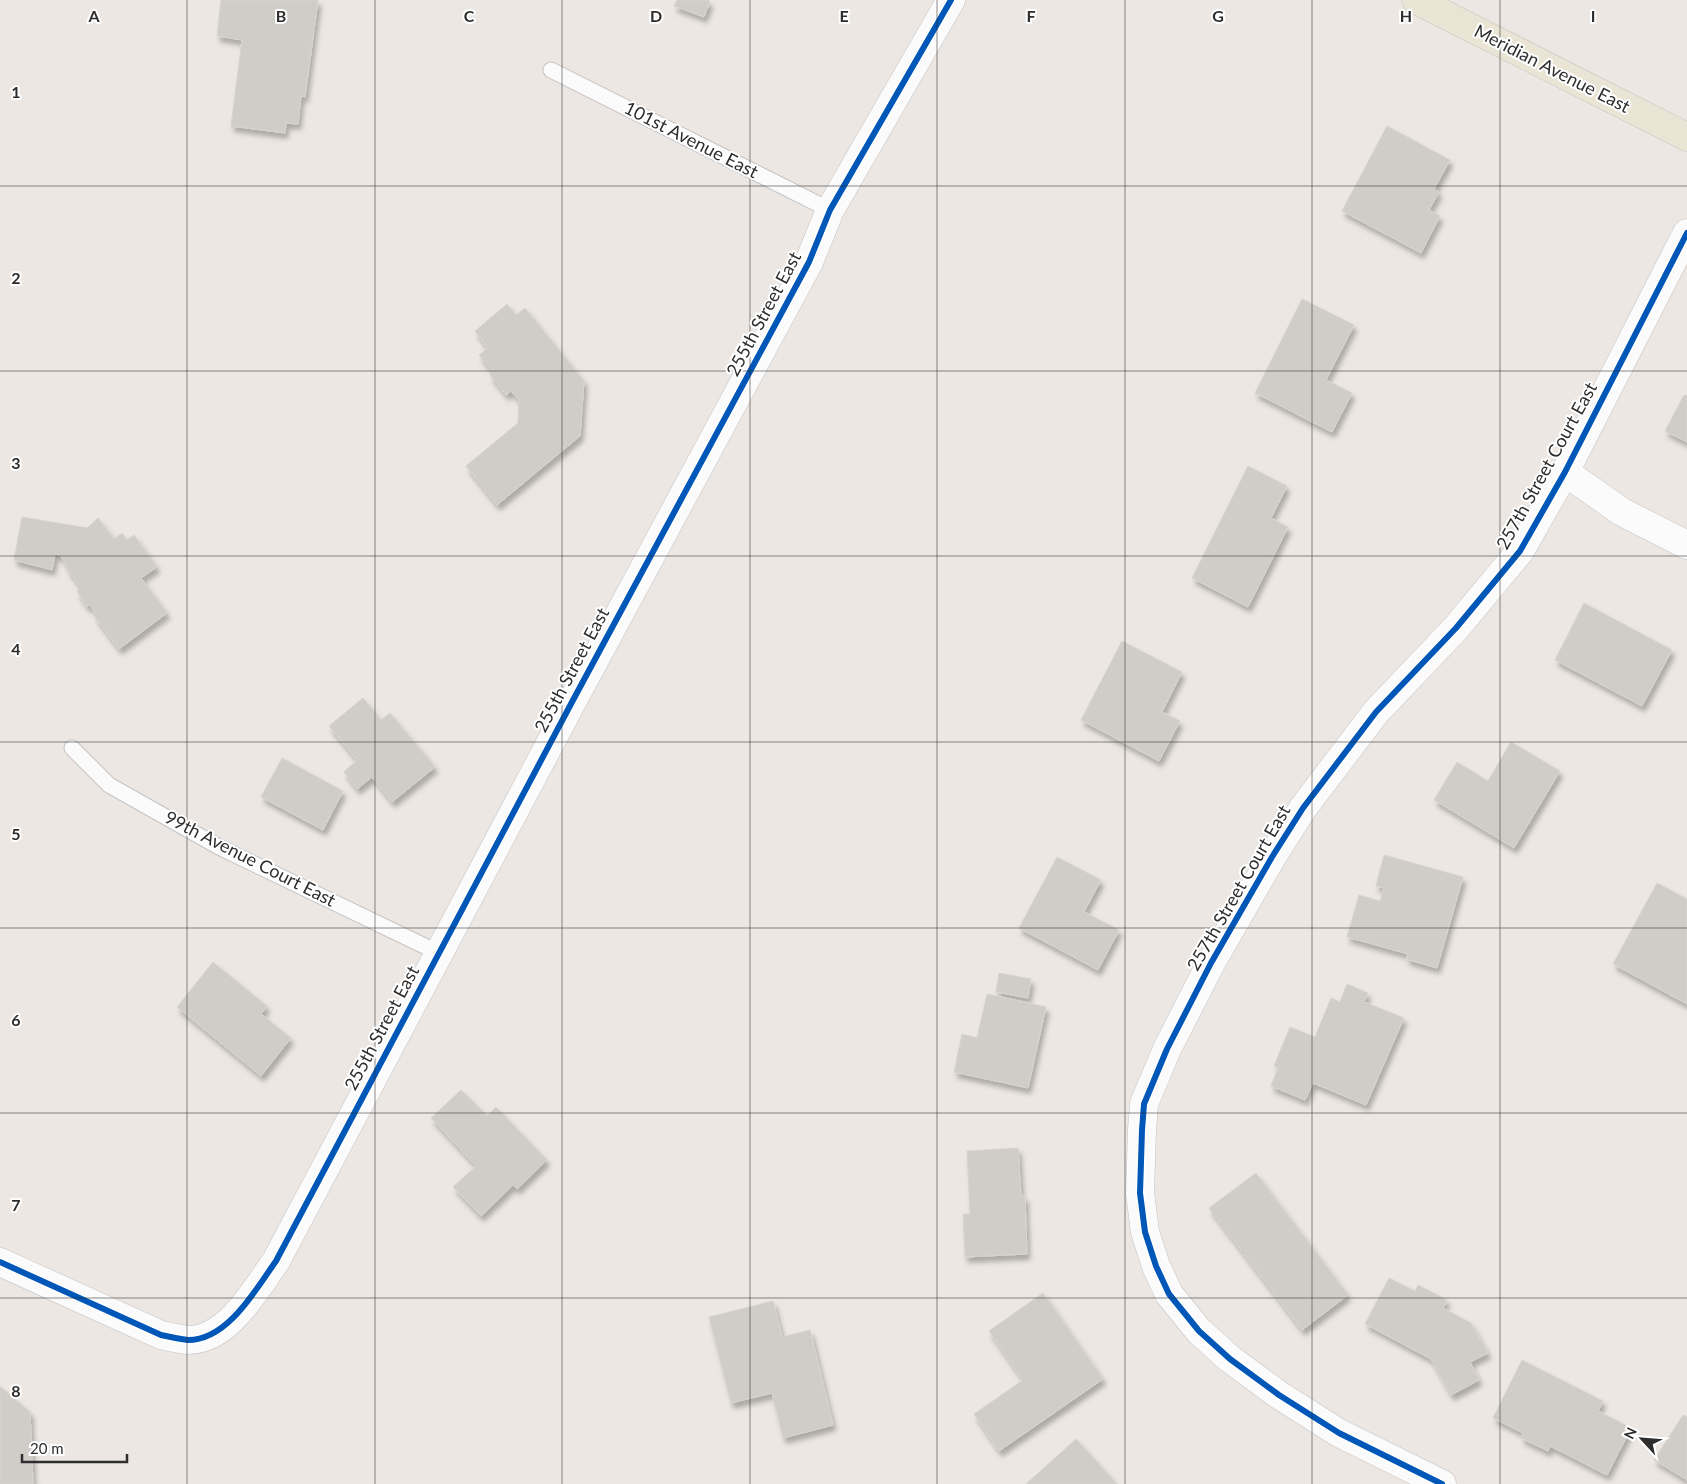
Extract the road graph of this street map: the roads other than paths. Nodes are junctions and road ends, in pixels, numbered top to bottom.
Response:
1 (951, 0) edge
2 (1416, 0) edge
3 (551, 70) dead end
4 (1687, 137) edge
5 (830, 210) junction
6 (1687, 233) edge
7 (1565, 472) junction
8 (1687, 545) edge
9 (72, 748) dead end
10 (439, 953) junction
11 (0, 1262) edge
12 (1442, 1484) edge

1 - 5 street, 255th Street East
2 - 4 main road, Meridian Avenue East
3 - 5 lane, 101st Avenue East
5 - 10 street, 255th Street East
6 - 7 street, 257th Street Court East
7 - 8 street
7 - 12 street, 257th Street Court East
9 - 10 lane, 99th Avenue Court East
10 - 11 street, 255th Street East

